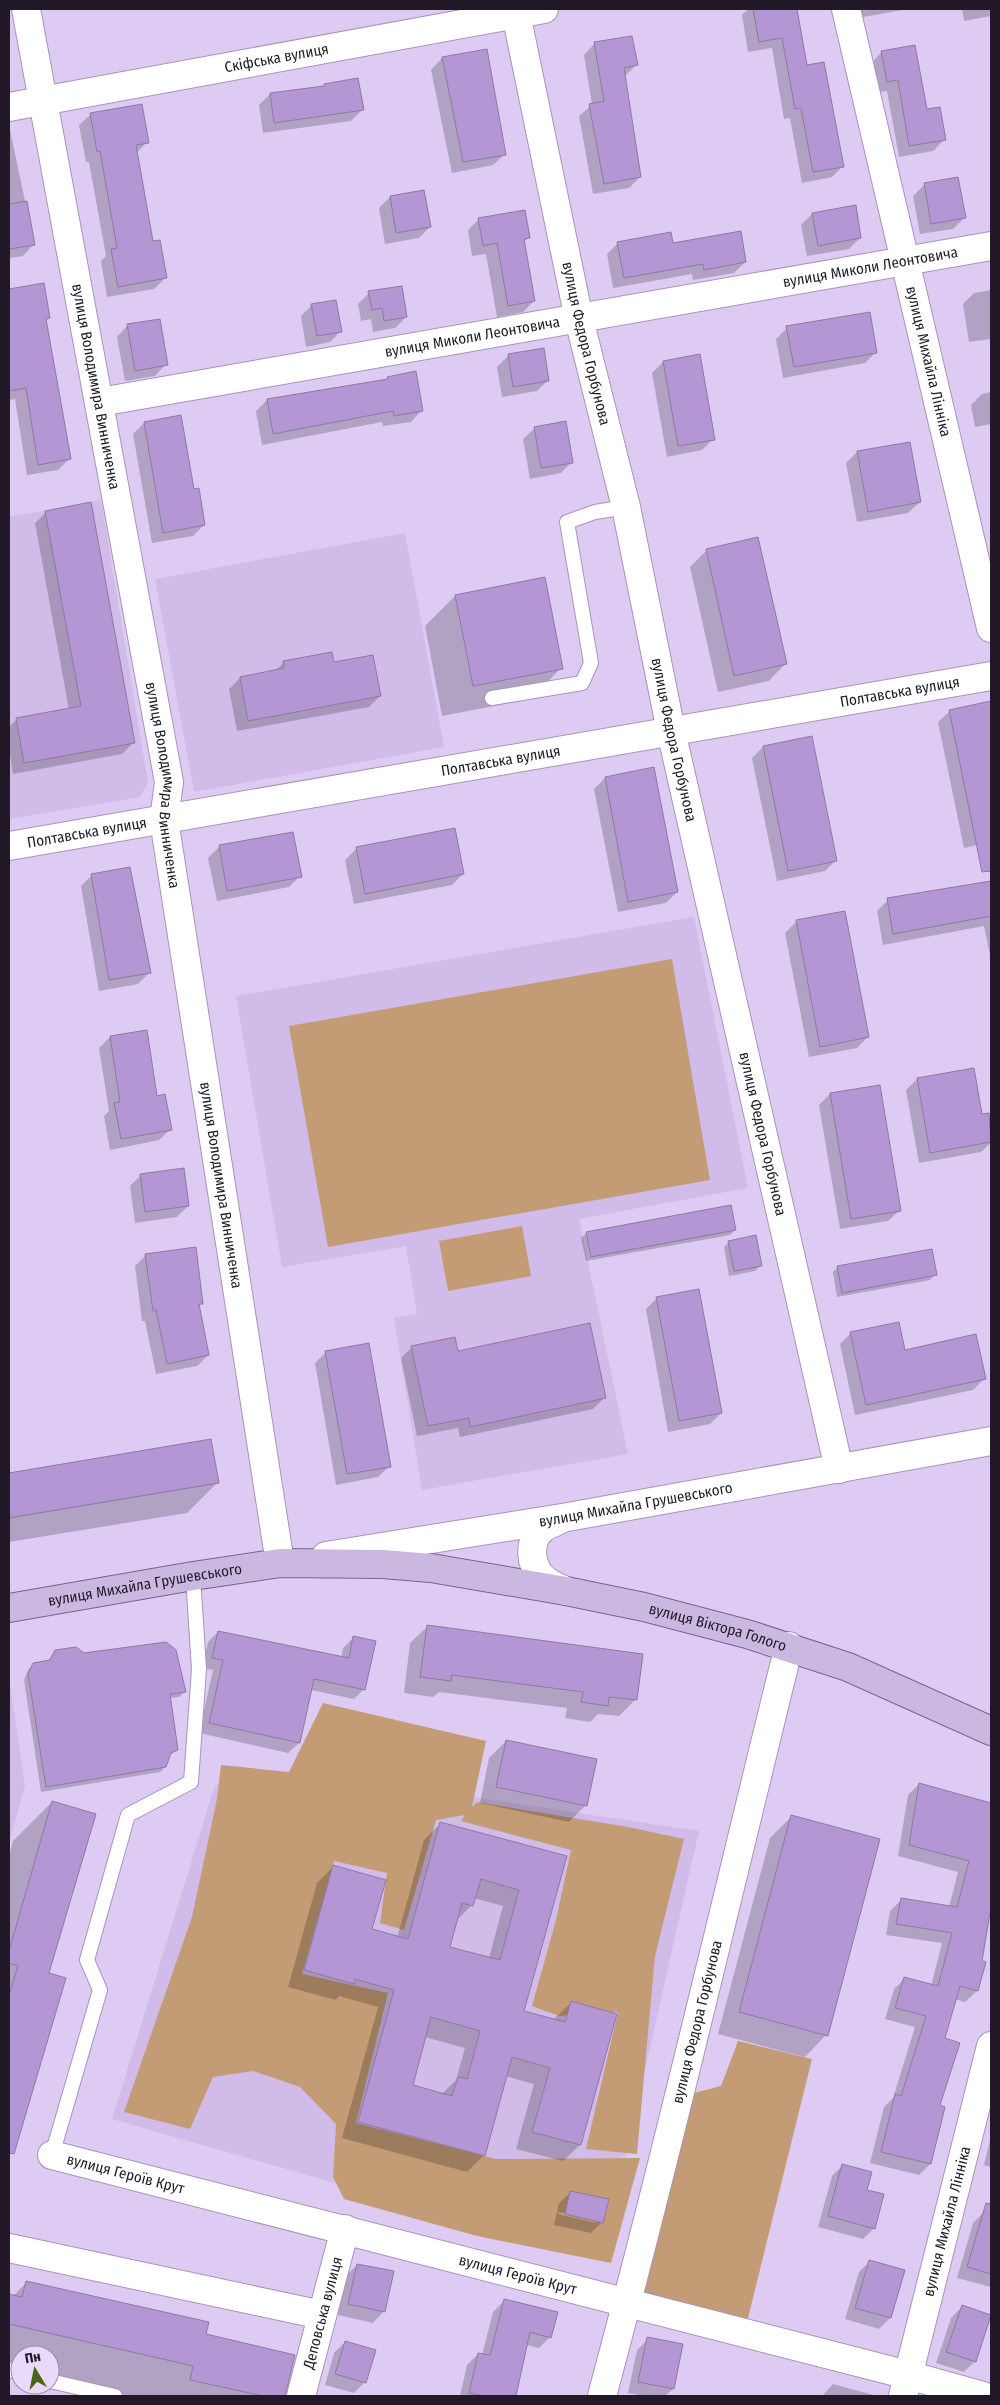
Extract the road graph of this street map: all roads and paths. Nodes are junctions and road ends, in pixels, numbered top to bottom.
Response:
1 (26, 9) edge
2 (544, 9) edge
3 (846, 9) edge
4 (515, 11) edge
5 (43, 100) junction
6 (9, 107) edge
7 (991, 246) edge
8 (906, 260) junction
9 (579, 319) junction
10 (100, 402) junction
11 (626, 507) junction
12 (991, 628) edge
13 (991, 676) edge
14 (492, 698) dead end
15 (671, 730) junction
16 (164, 820) junction
17 (9, 846) edge
18 (991, 1441) edge
19 (839, 1469) junction
20 (562, 1518) junction
21 (280, 1563) junction
22 (431, 1568) joint
23 (193, 1576) junction
24 (566, 1590) junction
25 (9, 1608) edge
26 (789, 1646) junction
27 (991, 1731) edge
28 (991, 2046) edge
29 (52, 2155) joint
30 (345, 2230) junction
31 (9, 2248) edge
32 (627, 2302) junction
33 (322, 2315) junction
34 (60, 2382) edge
35 (905, 2385) edge
36 (115, 2396) edge
37 (300, 2396) edge
38 (602, 2396) edge
39 (983, 2396) edge

1 - 5 street, вулиця Володимира Винниченка
2 - 4 street, Скіфська вулиця
3 - 8 street, вулиця Михайла Лінніка
4 - 5 street, Скіфська вулиця
4 - 9 street, вулиця Федора Горбунова
5 - 6 street, Скіфська вулиця
5 - 10 street, вулиця Володимира Винниченка
7 - 8 street, вулиця Миколи Леонтовича
8 - 9 street, вулиця Миколи Леонтовича
8 - 12 street, вулиця Михайла Лінніка
9 - 10 street, вулиця Миколи Леонтовича
9 - 11 street, вулиця Федора Горбунова
10 - 16 street, вулиця Володимира Винниченка
11 - 14 lane
11 - 15 street, вулиця Федора Горбунова
13 - 15 street, Полтавська вулиця
15 - 16 street, Полтавська вулиця
15 - 19 street, вулиця Федора Горбунова
16 - 17 street, Полтавська вулиця
16 - 21 street, вулиця Володимира Винниченка
18 - 19 street, вулиця Михайла Грушевського
19 - 20 street, вулиця Михайла Грушевського
20 - 21 street, вулиця Михайла Грушевського
20 - 24 street
21 - 22 main road, вулиця Михайла Грушевського
21 - 23 main road, вулиця Михайла Грушевського
22 - 24 main road, вулиця Віктора Голого
23 - 25 main road, вулиця Михайла Грушевського
23 - 29 lane
24 - 26 main road, вулиця Віктора Голого
26 - 27 main road, вулиця Віктора Голого
26 - 32 street, вулиця Федора Горбунова
28 - 35 street, вулиця Михайла Лінніка
29 - 30 street, вулиця Героїв Крут
30 - 32 street, вулиця Героїв Крут
30 - 33 street, Деповська вулиця
31 - 33 street
32 - 35 street, вулиця Героїв Крут
32 - 38 street, вулиця Федора Горбунова
33 - 37 street, Деповська вулиця
34 - 36 lane
35 - 39 street, вулиця Героїв Крут

